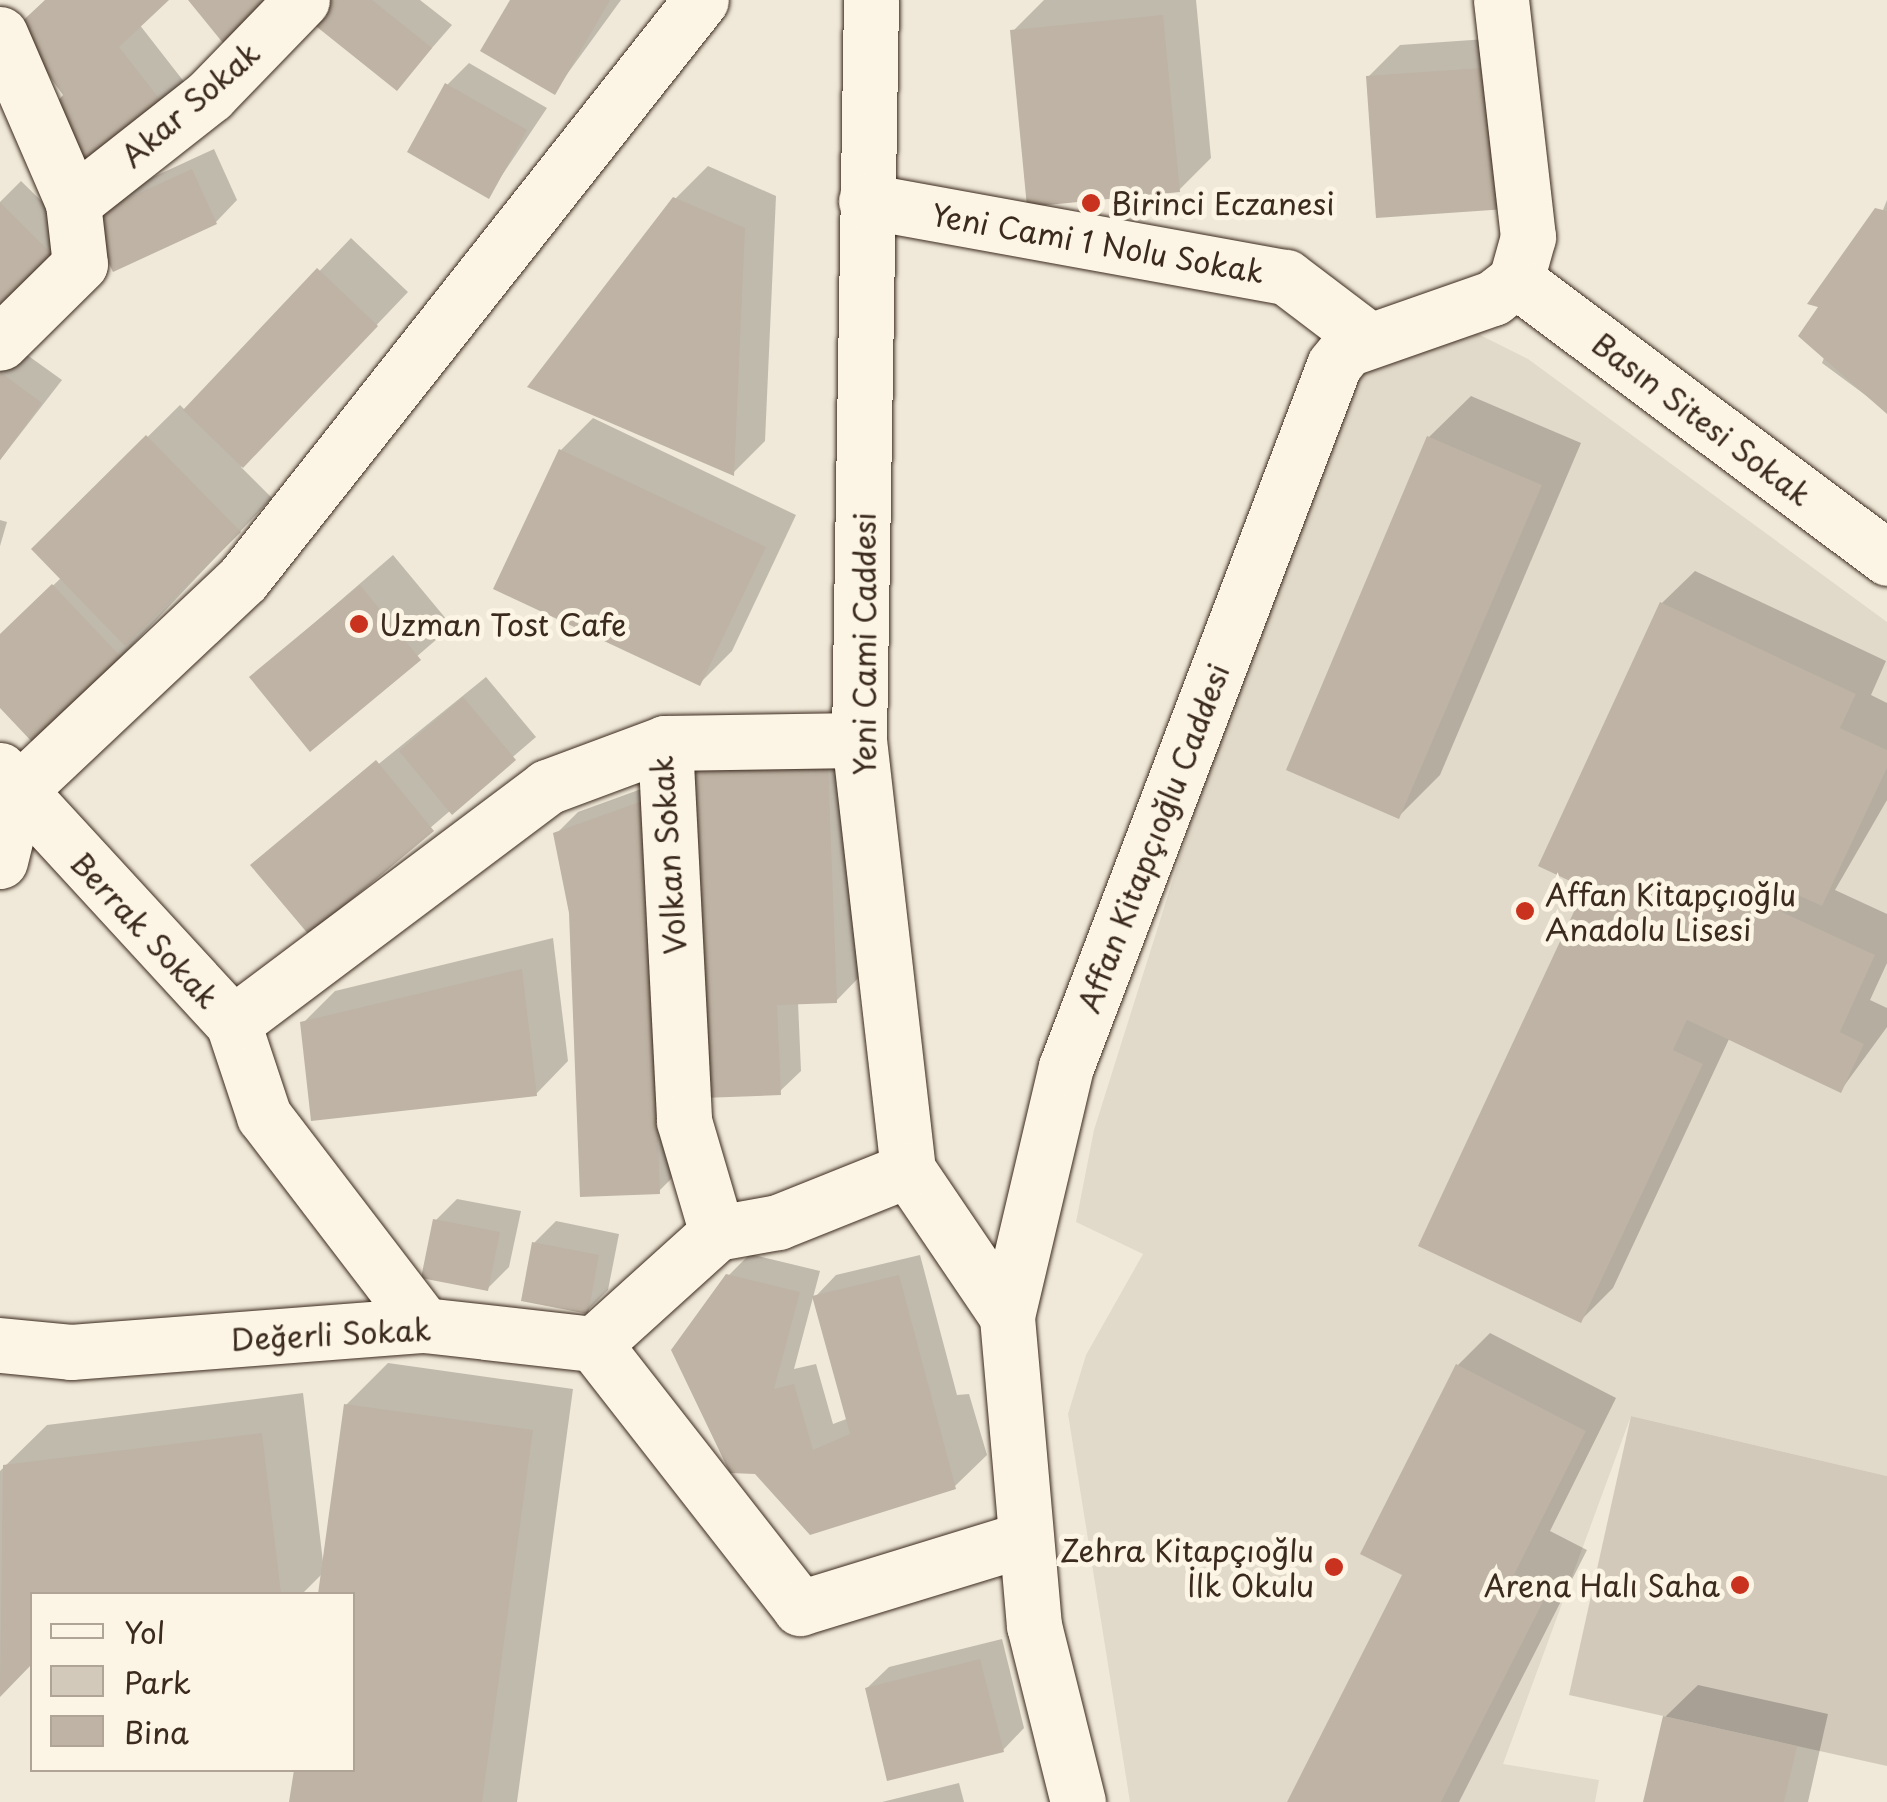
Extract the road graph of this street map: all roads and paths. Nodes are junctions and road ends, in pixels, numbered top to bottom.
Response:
1 (302, 0) edge
2 (701, 0) edge
3 (871, 0) edge
4 (1500, 0) edge
5 (0, 34) edge
6 (866, 201) junction
7 (73, 203) junction
8 (1516, 280) junction
9 (1369, 340) junction
10 (0, 343) edge
11 (1887, 558) edge
12 (859, 740) junction
13 (665, 743) junction
14 (8, 781) edge
15 (0, 861) edge
16 (233, 1023) junction
17 (908, 1170) junction
18 (717, 1233) junction
19 (1007, 1316) junction
20 (424, 1325) junction
21 (594, 1344) junction
22 (0, 1346) edge
23 (1024, 1539) junction
24 (1078, 1802) edge

1 - 7 street, Akar Sokak
2 - 14 street
3 - 6 street, Yeni Cami Caddesi
4 - 8 street
5 - 7 street
6 - 9 street, Yeni Cami 1 Nolu Sokak
6 - 12 street, Yeni Cami Caddesi
7 - 10 street
8 - 9 street, Affan Kitapçıoğlu Caddesi
8 - 11 street, Basın Sitesi Sokak
9 - 19 street, Affan Kitapçıoğlu Caddesi
12 - 13 street
12 - 17 street, Yeni Cami Caddesi
13 - 16 street, Volkan Sokak
13 - 18 street, Volkan Sokak
14 - 15 street
14 - 16 street, Berrak Sokak
16 - 20 street, Berrak Sokak
17 - 18 street
17 - 19 street, Yeni Cami Caddesi
18 - 21 street
19 - 23 street, Affan Kitapçıoğlu Caddesi
20 - 21 street, Değerli Sokak
20 - 22 street, Değerli Sokak
21 - 23 street
23 - 24 street, Affan Kitapçıoğlu Caddesi

